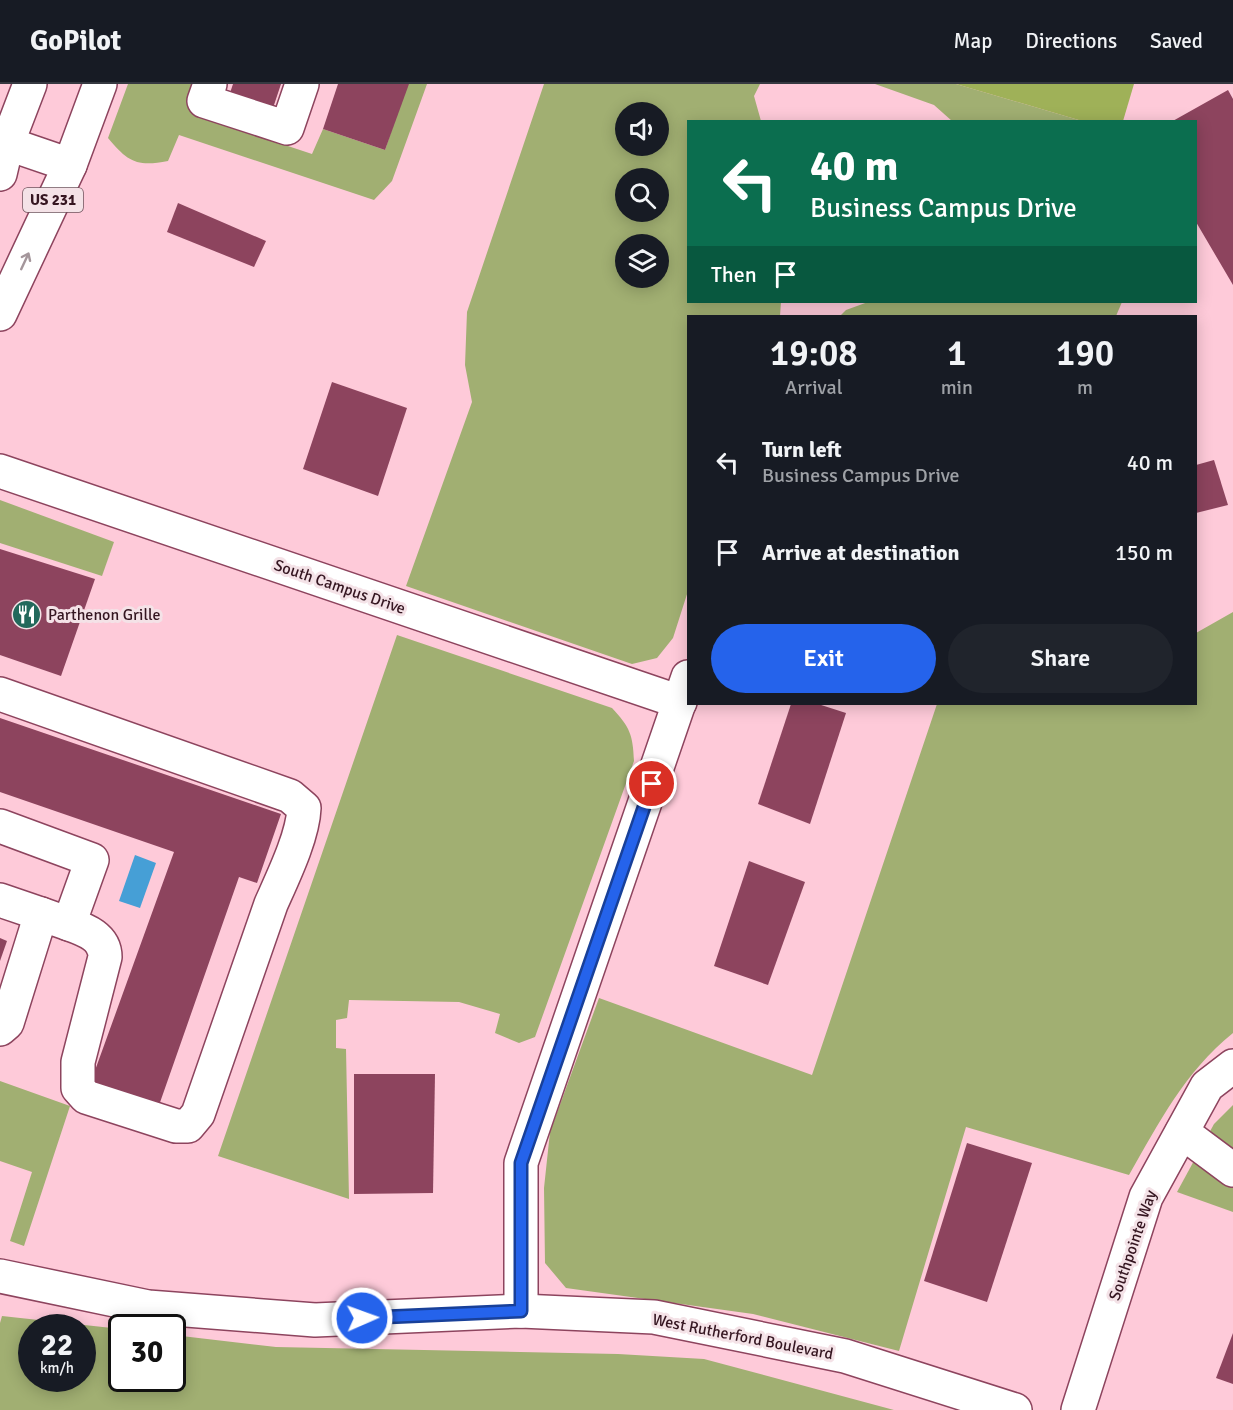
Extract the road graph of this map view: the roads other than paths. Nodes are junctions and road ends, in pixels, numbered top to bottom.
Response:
1 (30, 84) edge
2 (100, 84) edge
3 (210, 84) edge
4 (302, 84) edge
5 (2, 153) edge
6 (70, 165) junction
7 (0, 314) edge
8 (0, 471) edge
9 (684, 689) edge
10 (0, 694) edge
11 (0, 826) edge
12 (0, 900) edge
13 (55, 919) junction
14 (0, 1029) edge
15 (1233, 1066) edge
16 (1182, 1132) junction
17 (1233, 1170) edge
18 (0, 1276) edge
19 (521, 1311) junction
20 (1015, 1410) edge
21 (1078, 1410) edge

1 - 5 main road
2 - 6 main road, US 231
3 - 4 main road
5 - 6 main road
7 -> 6 main road, US 231
8 - 9 main road, South Campus Drive
9 - 19 main road
10 - 13 main road
11 - 13 main road
12 - 13 main road
13 - 14 main road
15 - 16 main road, Southpointe Way
16 - 17 main road
16 - 21 main road, Southpointe Way
18 - 19 main road, West Rutherford Boulevard
19 - 20 main road, West Rutherford Boulevard

